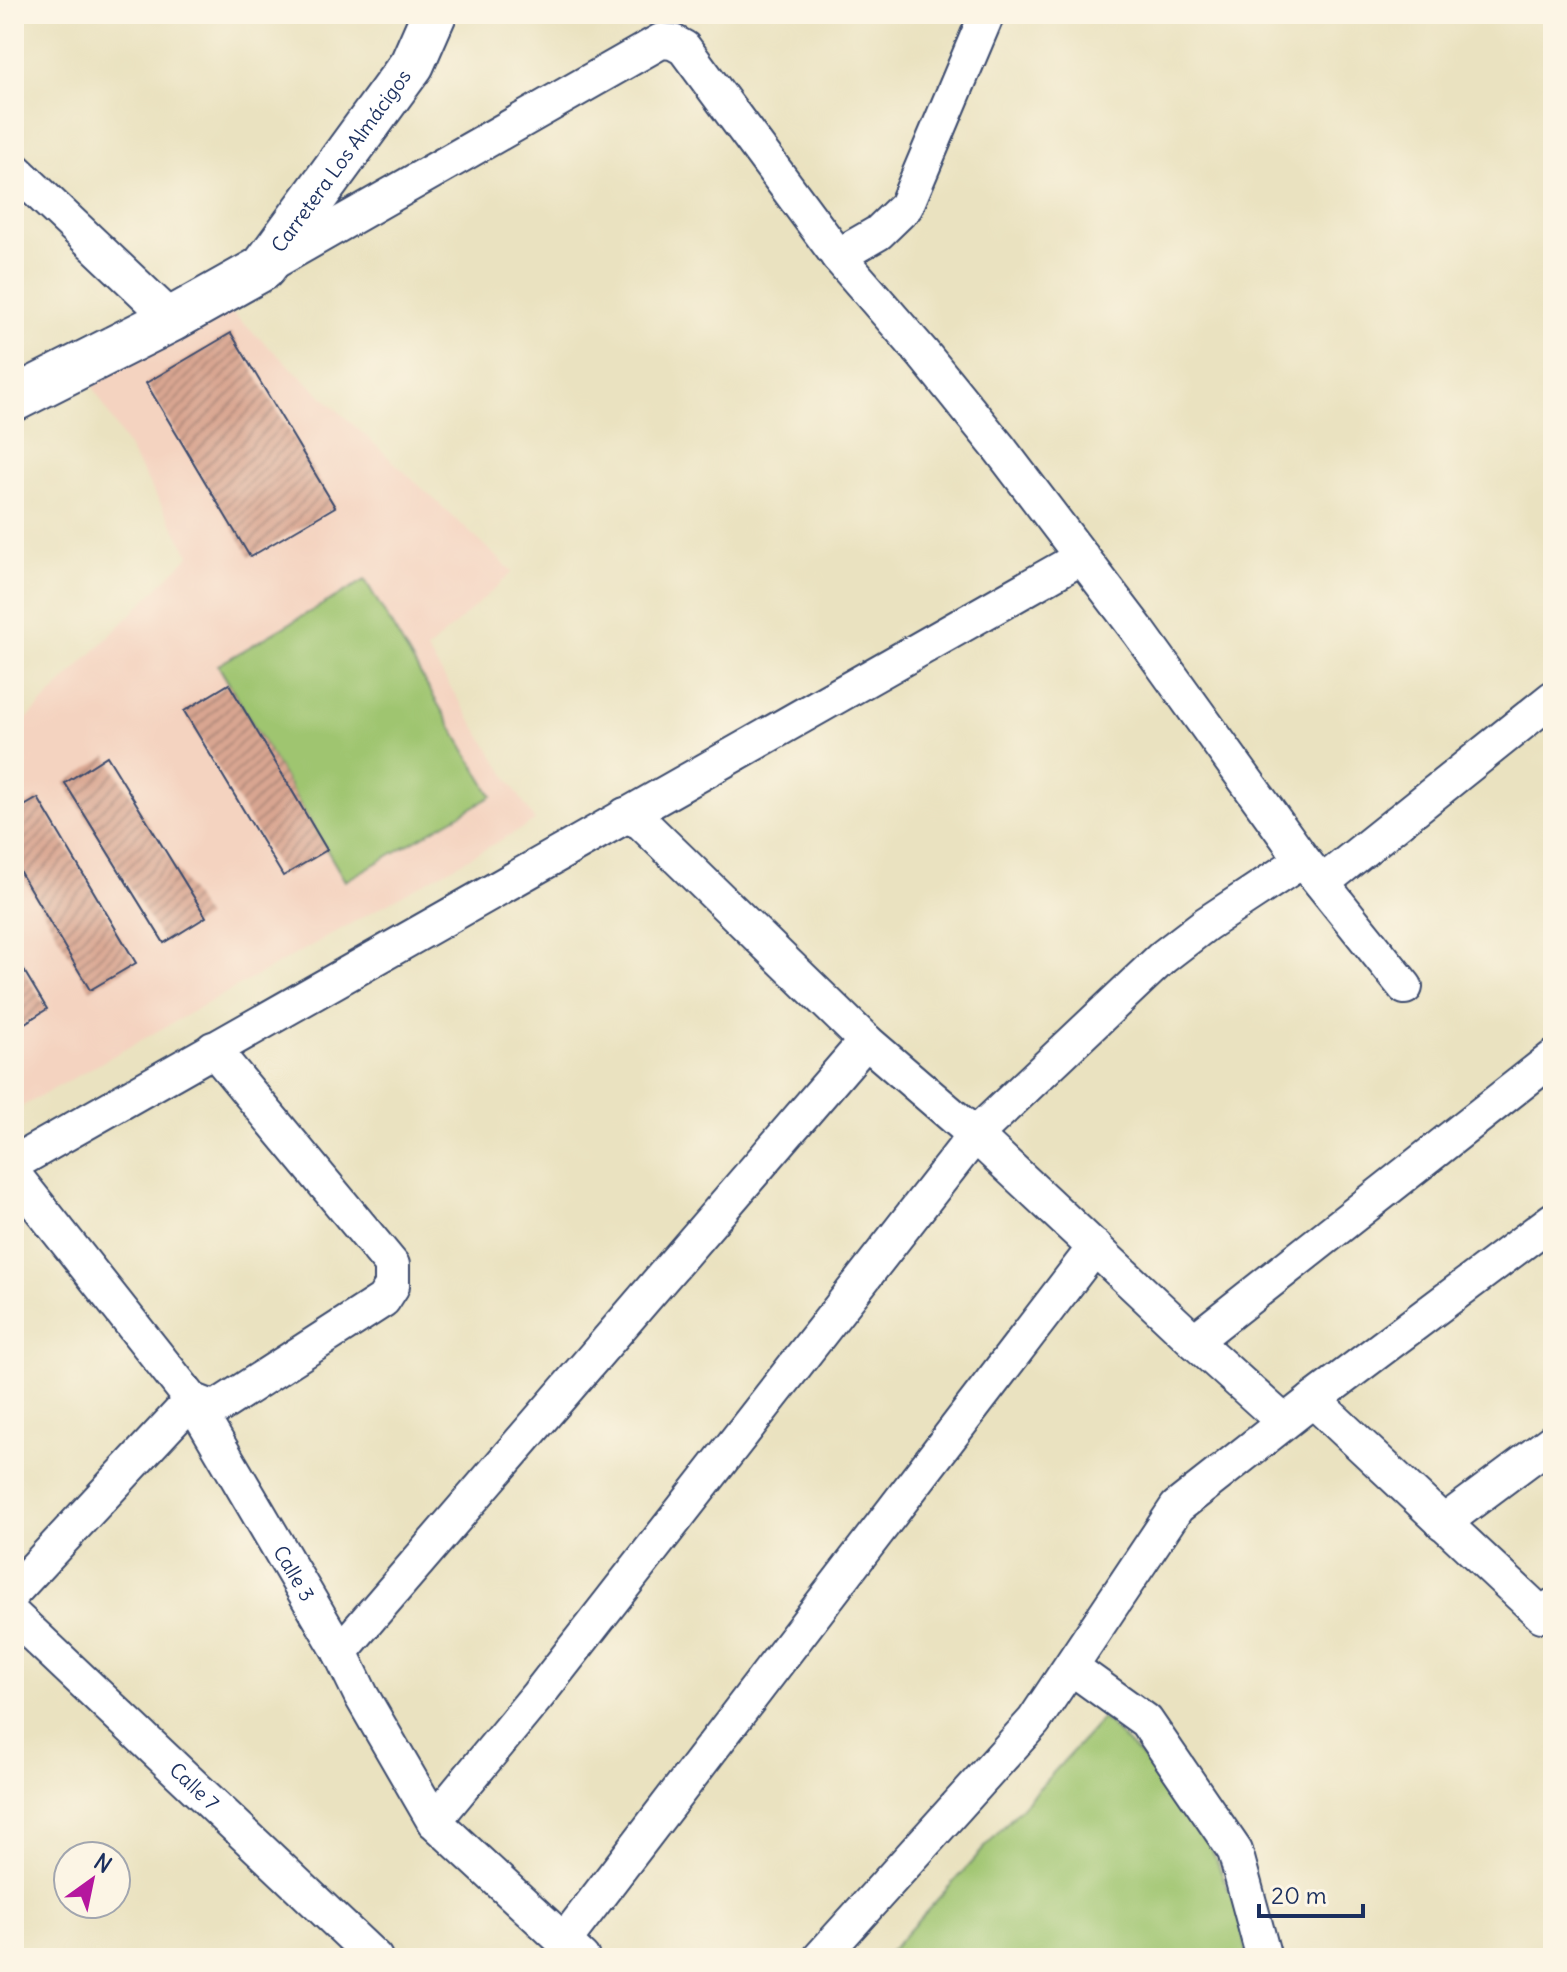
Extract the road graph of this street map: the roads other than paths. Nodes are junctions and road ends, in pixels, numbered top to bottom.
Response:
1 (434, 14) edge
2 (987, 14) edge
3 (14, 169) edge
4 (838, 256) junction
5 (263, 268) junction
6 (172, 319) junction
7 (14, 399) edge
8 (1082, 557) junction
9 (1553, 698) edge
10 (625, 815) junction
11 (1312, 871) junction
12 (1405, 987) dead end
13 (866, 1041) junction
14 (213, 1049) junction
15 (1553, 1058) edge
16 (975, 1135) junction
17 (14, 1163) edge
18 (14, 1175) edge
19 (1553, 1220) edge
20 (1095, 1247) junction
21 (1194, 1341) junction
22 (192, 1400) junction
23 (1313, 1400) junction
24 (1284, 1422) junction
25 (1553, 1441) edge
26 (1443, 1523) junction
27 (14, 1591) edge
28 (1553, 1606) edge
29 (14, 1616) edge
30 (340, 1652) junction
31 (1071, 1667) junction
32 (434, 1821) junction
33 (573, 1950) edge
34 (375, 1958) edge
35 (820, 1958) edge
36 (1264, 1958) edge

1 - 5 street, Carretera Los Almácigos
2 - 4 street
3 - 6 street
4 - 5 street
4 - 8 street
5 - 6 street, Carretera Los Almácigos
6 - 7 street, Carretera Los Almácigos
8 - 10 street
8 - 11 street
9 - 11 street
10 - 13 street
10 - 14 street
11 - 12 street
11 - 16 street
13 - 16 street
13 - 30 street
14 - 17 street
14 - 22 street
15 - 21 street
16 - 20 street
16 - 32 street
18 - 22 street, Calle 3
19 - 23 street
20 - 21 street
20 - 33 street
21 - 24 street
22 - 27 street
22 - 30 street, Calle 3
23 - 24 street
23 - 26 street
24 - 31 street
25 - 26 street
26 - 28 street
29 - 34 street, Calle 7
30 - 32 street, Calle 3
31 - 35 street
31 - 36 street
32 - 33 street, Calle 3

